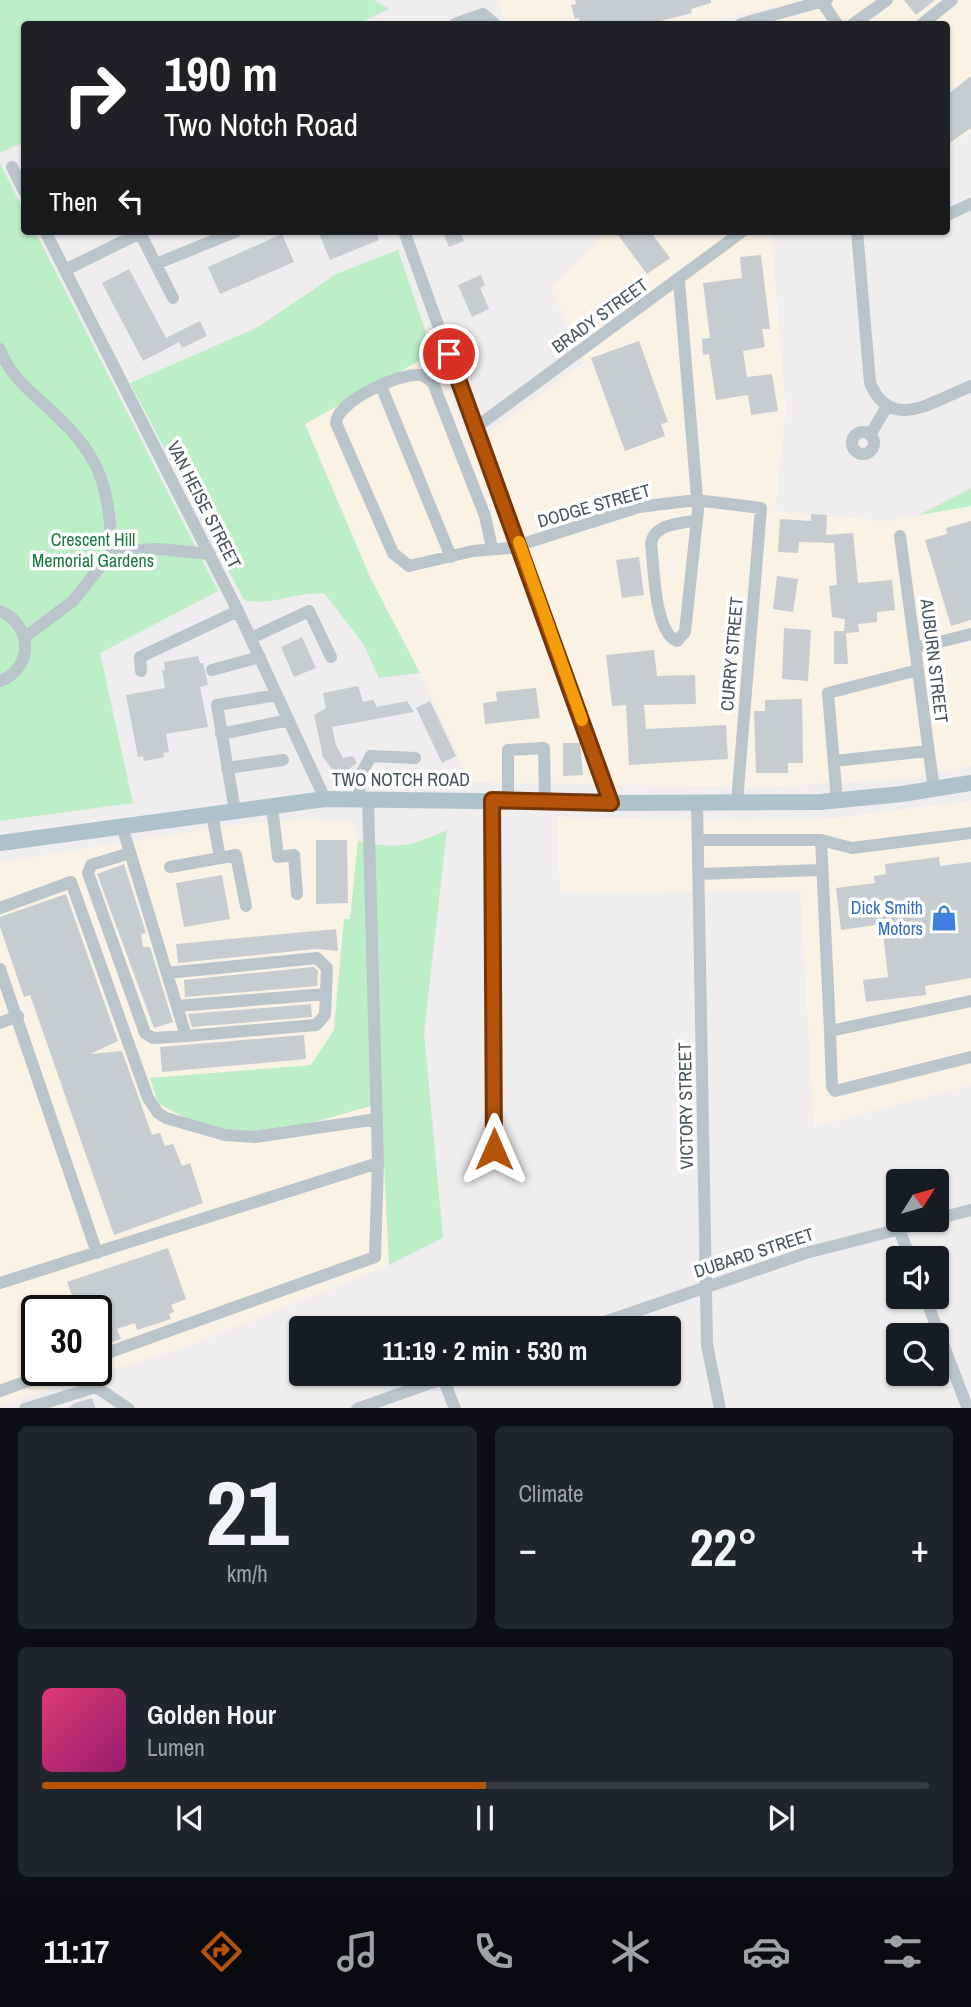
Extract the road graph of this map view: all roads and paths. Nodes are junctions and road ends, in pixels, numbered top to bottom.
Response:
1 (887, 0) edge
2 (952, 0) edge
3 (825, 1) edge
4 (463, 21) edge
5 (491, 21) edge
6 (772, 21) edge
7 (830, 21) edge
8 (857, 21) edge
9 (926, 21) edge
10 (12, 167) dead end
11 (21, 185) edge
12 (971, 204) edge
13 (950, 214) edge
14 (47, 235) edge
15 (134, 235) edge
16 (142, 235) edge
17 (227, 235) edge
18 (405, 235) edge
19 (738, 235) edge
20 (857, 235) edge
21 (156, 264) junction
22 (65, 270) junction
23 (679, 281) junction
24 (173, 298) dead end
25 (0, 349) edge
26 (381, 386) junction
27 (971, 386) edge
28 (886, 408) junction
29 (475, 428) junction
30 (870, 435) dead end
31 (696, 500) junction
32 (761, 508) joint
33 (697, 520) junction
34 (900, 536) dead end
35 (520, 545) junction
36 (492, 548) junction
37 (112, 552) junction
38 (210, 554) junction
39 (451, 557) junction
40 (0, 611) edge
41 (238, 611) junction
42 (971, 634) edge
43 (25, 637) junction
44 (251, 638) junction
45 (915, 648) junction
46 (260, 657) junction
47 (331, 657) dead end
48 (212, 670) dead end
49 (918, 670) junction
50 (141, 671) dead end
51 (0, 681) edge
52 (277, 695) junction
53 (289, 720) junction
54 (222, 734) junction
55 (928, 751) junction
56 (415, 758) dead end
57 (283, 760) dead end
58 (834, 761) junction
59 (228, 768) junction
60 (971, 783) edge
61 (934, 790) junction
62 (325, 799) junction
63 (363, 799) junction
64 (500, 800) junction
65 (545, 801) junction
66 (836, 801) junction
67 (698, 802) junction
68 (737, 802) junction
69 (611, 803) junction
70 (272, 806) junction
71 (235, 811) junction
72 (212, 814) junction
73 (122, 826) junction
74 (971, 833) edge
75 (821, 839) junction
76 (698, 840) junction
77 (0, 843) edge
78 (130, 853) junction
79 (220, 858) junction
80 (170, 867) dead end
81 (821, 870) junction
82 (699, 874) junction
83 (297, 894) dead end
84 (246, 906) dead end
85 (0, 908) edge
86 (0, 969) edge
87 (167, 973) junction
88 (326, 995) junction
89 (971, 1001) edge
90 (177, 1006) junction
91 (18, 1016) junction
92 (0, 1023) edge
93 (830, 1031) junction
94 (186, 1036) junction
95 (971, 1057) edge
96 (377, 1119) junction
97 (494, 1149) dead end
98 (378, 1163) junction
99 (971, 1210) edge
100 (949, 1216) edge
101 (887, 1232) edge
102 (97, 1252) junction
103 (0, 1283) edge
104 (707, 1286) junction
105 (930, 1309) edge
106 (621, 1316) edge
107 (112, 1351) edge
108 (21, 1383) edge
109 (421, 1386) edge
110 (446, 1386) edge
111 (0, 1391) edge
112 (28, 1408) edge
113 (128, 1408) edge
114 (360, 1408) edge
115 (455, 1408) edge
116 (720, 1408) edge
117 (968, 1408) edge

1 - 8 street
2 - 9 street
3 - 6 street
3 - 7 street
4 - 5 street
10 - 11 street
12 - 13 street
14 - 22 street, VAN HEISE STREET
15 - 22 street
16 - 21 street
17 - 21 street
18 - 29 street
19 - 23 street, BRADY STREET
20 - 28 street
21 - 24 street
22 - 38 street, VAN HEISE STREET
23 - 29 street, BRADY STREET
23 - 31 street
25 - 37 street
26 - 36 street
26 - 39 street
26 - 39 street, DODGE STREET
27 - 28 street
28 - 30 street
29 - 35 street
31 - 32 street, DODGE STREET
31 - 33 street
31 - 35 street, DODGE STREET
32 - 68 street, CURRY STREET
33 - 33 street
34 - 45 street, AUBURN STREET
35 - 36 street, DODGE STREET
35 - 69 street
36 - 39 street, DODGE STREET
37 - 38 street
37 - 43 street
38 - 41 street, VAN HEISE STREET
40 - 43 street
41 - 44 street, VAN HEISE STREET
41 - 50 street
42 - 45 street
43 - 51 street
44 - 46 street, VAN HEISE STREET
44 - 47 street
45 - 49 street, AUBURN STREET
46 - 48 street
46 - 52 street, VAN HEISE STREET
49 - 55 street, AUBURN STREET
49 - 58 street
52 - 53 street, VAN HEISE STREET
52 - 54 street
53 - 54 street
53 - 62 street, VAN HEISE STREET
54 - 59 street
55 - 58 street
55 - 61 street, AUBURN STREET
56 - 63 street
57 - 59 street
58 - 66 street
59 - 71 street
60 - 61 main road, TWO NOTCH ROAD
61 - 66 main road, TWO NOTCH ROAD
62 - 63 main road, TWO NOTCH ROAD
62 - 70 main road, TWO NOTCH ROAD
63 - 64 main road, TWO NOTCH ROAD
63 - 96 street
64 - 65 main road, TWO NOTCH ROAD
64 - 65 street
64 - 97 street
65 - 69 main road, TWO NOTCH ROAD
66 - 68 main road, TWO NOTCH ROAD
67 - 68 main road, TWO NOTCH ROAD
67 - 69 main road, TWO NOTCH ROAD
67 - 76 street, VICTORY STREET
70 - 71 main road, TWO NOTCH ROAD
70 - 83 street
71 - 72 main road, TWO NOTCH ROAD
72 - 73 main road, TWO NOTCH ROAD
72 - 79 street
73 - 77 main road, TWO NOTCH ROAD
73 - 78 street
74 - 75 street
75 - 76 street
75 - 81 street
76 - 82 street, VICTORY STREET
78 - 87 street
78 - 94 street
79 - 80 street
79 - 84 street
81 - 82 street
81 - 93 street
82 - 104 street, VICTORY STREET
85 - 96 street
86 - 91 street
87 - 88 street
87 - 90 street
88 - 90 street
88 - 94 street
89 - 93 street
90 - 94 street
91 - 92 street
91 - 102 street
93 - 95 street
96 - 98 street
98 - 102 street
98 - 107 street
99 - 100 street, DUBARD STREET
101 - 104 street, DUBARD STREET
102 - 103 street
104 - 106 street, DUBARD STREET
104 - 116 street, VICTORY STREET
105 - 117 street
108 - 111 street
109 - 114 street
110 - 115 street
112 - 113 street

